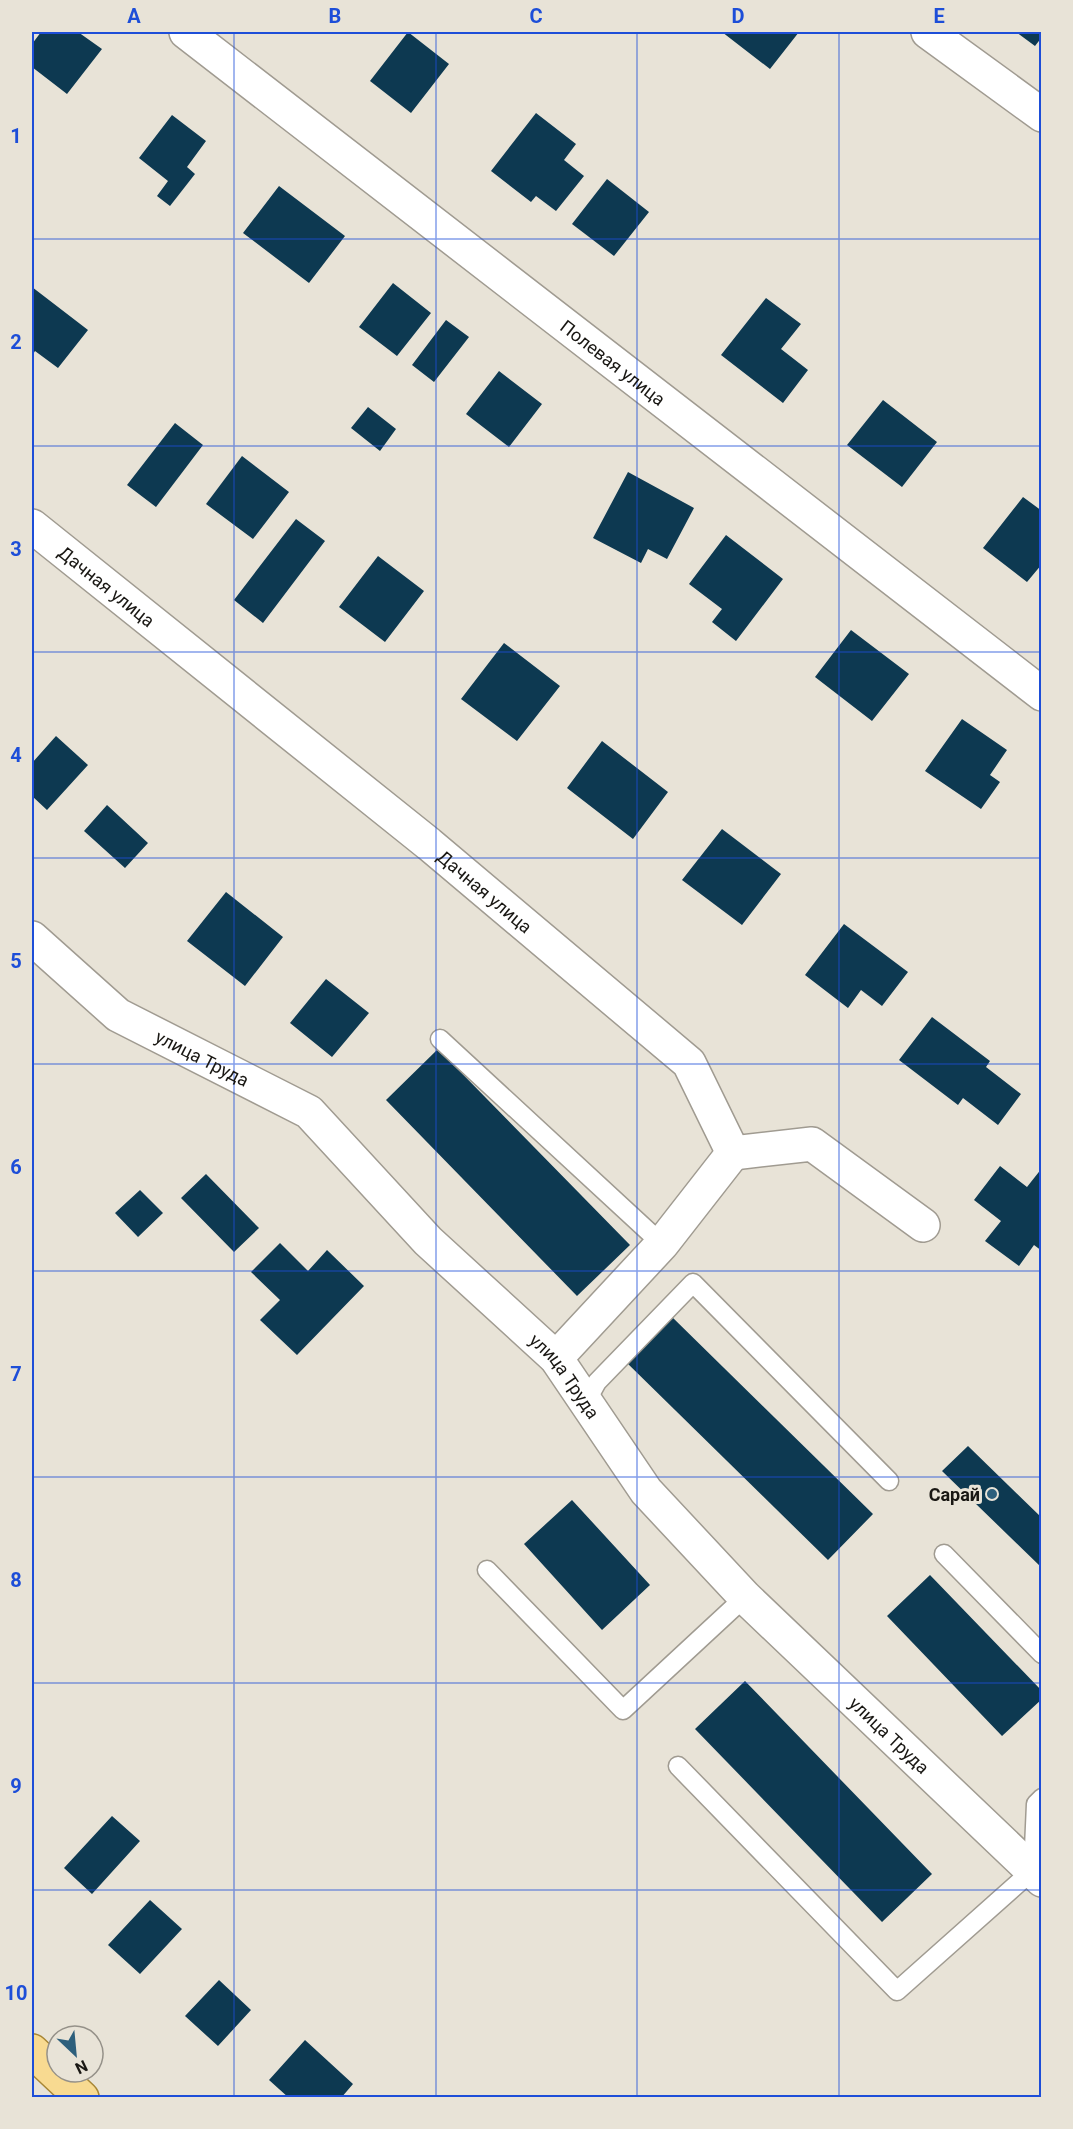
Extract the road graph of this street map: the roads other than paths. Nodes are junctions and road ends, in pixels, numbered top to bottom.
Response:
1 (186, 32) edge
2 (928, 32) edge
3 (1041, 115) edge
4 (32, 526) edge
5 (1041, 694) edge
6 (32, 938) edge
7 (440, 1039) dead end
8 (733, 1153) junction
9 (923, 1226) dead end
10 (662, 1244) junction
11 (556, 1358) junction
12 (586, 1402) junction
13 (889, 1481) dead end
14 (944, 1554) dead end
15 (487, 1570) dead end
16 (745, 1597) junction
17 (1041, 1654) edge
18 (678, 1766) dead end
19 (1041, 1798) edge
20 (1037, 1875) edge
21 (32, 2051) edge
22 (82, 2097) edge

1 - 5 street, Полевая улица
2 - 3 street
4 - 8 street, Дачная улица
6 - 11 street, улица Труда
7 - 10 lane
8 - 9 street
8 - 10 street
10 - 11 street
11 - 12 street, улица Труда
12 - 13 lane
12 - 16 street, улица Труда
14 - 17 lane
15 - 16 lane
16 - 20 street, улица Труда
18 - 20 lane
19 - 20 lane
21 - 22 main road

